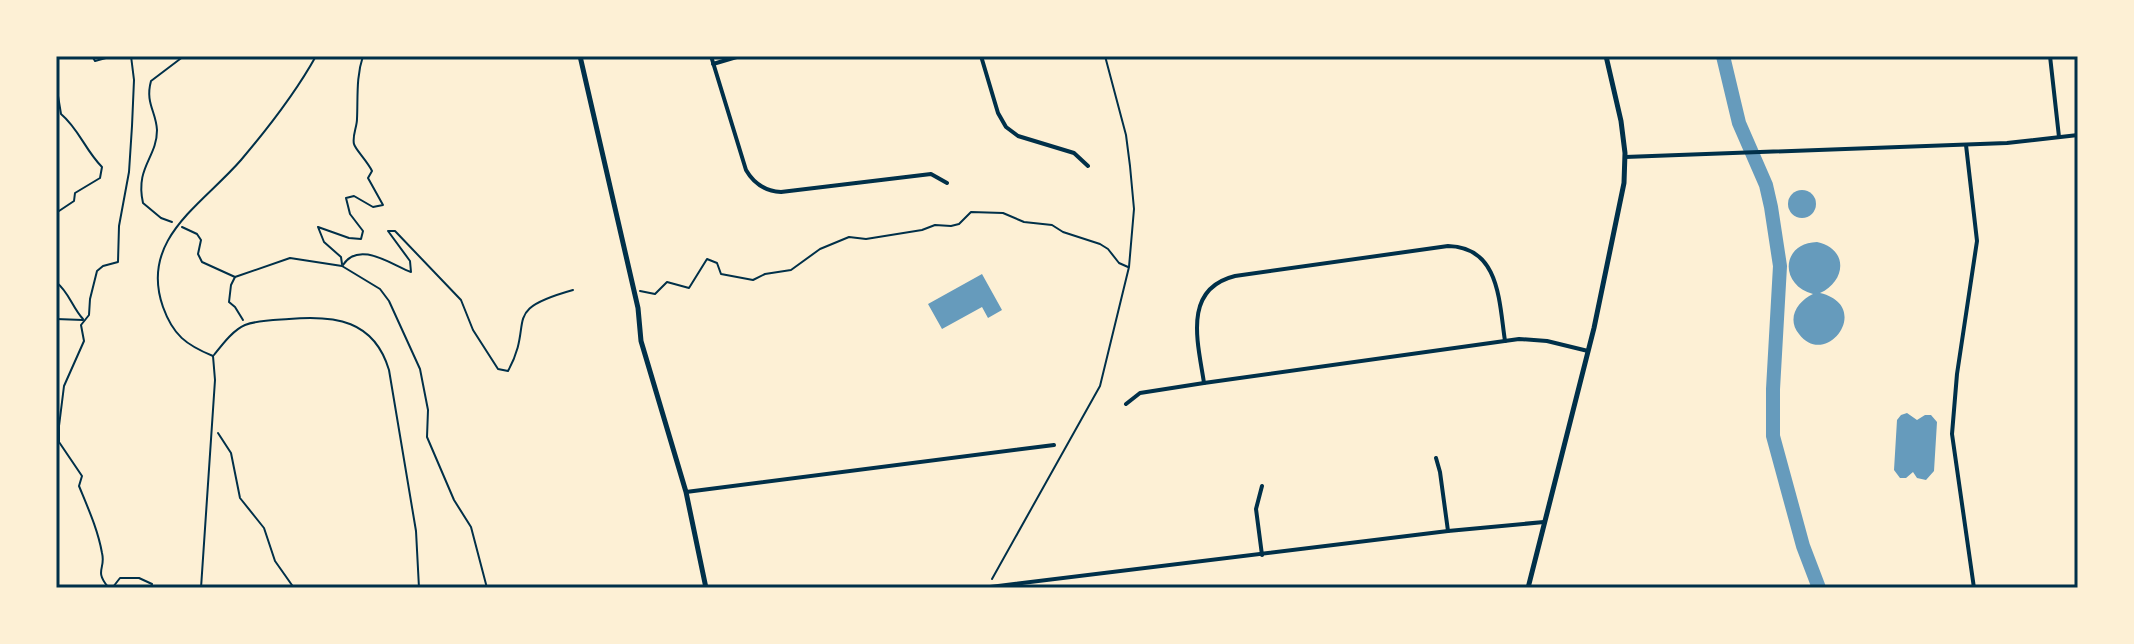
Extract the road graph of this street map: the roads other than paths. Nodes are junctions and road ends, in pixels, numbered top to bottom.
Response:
1 (316, 56) edge
2 (580, 56) edge
3 (711, 56) edge
4 (740, 56) edge
5 (981, 56) edge
6 (1606, 56) edge
7 (2050, 56) edge
8 (713, 64) junction
9 (2078, 135) edge
10 (2059, 137) junction
11 (1966, 145) junction
12 (1625, 157) junction
13 (1088, 166) dead end
14 (947, 183) dead end
15 (1505, 341) junction
16 (1588, 351) junction
17 (213, 356) junction
18 (1204, 383) junction
19 (1126, 404) dead end
20 (1054, 445) dead end
21 (1436, 458) dead end
22 (1262, 486) dead end
23 (686, 492) junction
24 (1544, 522) junction
25 (1448, 531) junction
26 (1262, 555) junction
27 (201, 588) edge
28 (419, 588) edge
29 (706, 588) edge
30 (984, 588) edge
31 (1528, 588) edge
32 (1974, 588) edge

1 - 17 lane
2 - 23 street
3 - 8 street
4 - 8 street
5 - 13 street
6 - 12 street
7 - 10 street
8 - 14 street
9 - 10 street
10 - 11 street
11 - 12 street
11 - 32 street
12 - 16 street
15 - 16 street
15 - 18 street
15 - 18 street
16 - 24 street
17 - 27 lane
17 - 28 lane
18 - 19 street
20 - 23 street
21 - 25 street
22 - 26 street
23 - 29 street
24 - 25 street
24 - 31 street
25 - 26 street
26 - 30 street

